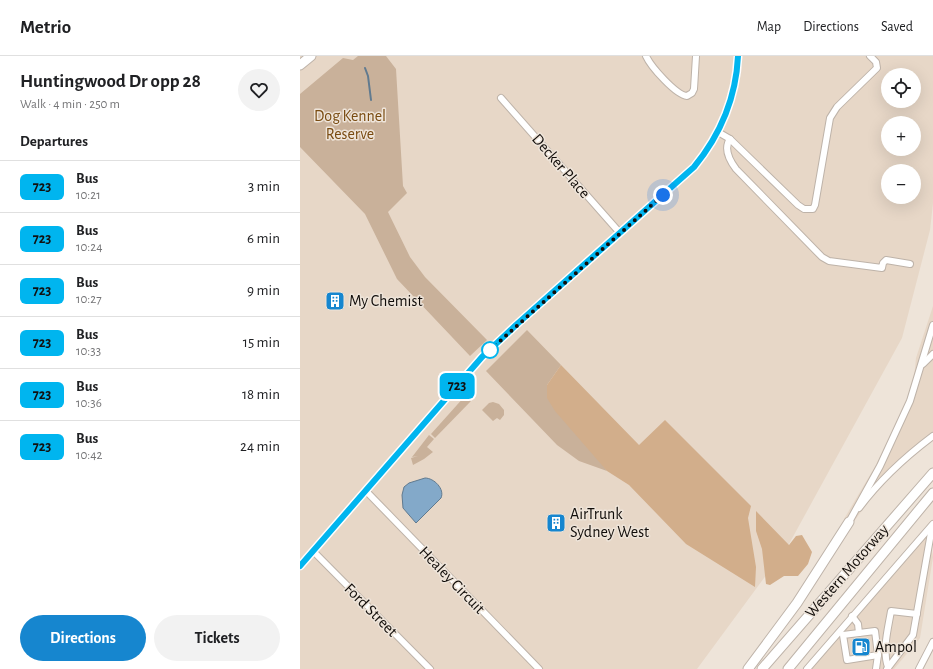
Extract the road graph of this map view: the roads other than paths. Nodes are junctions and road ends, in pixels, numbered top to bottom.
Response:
1 (311, 56) edge
2 (646, 56) edge
3 (696, 56) edge
4 (738, 56) edge
5 (870, 56) edge
6 (300, 65) edge
7 (501, 98) dead end
8 (718, 132) junction
9 (730, 139) junction
10 (620, 233) junction
11 (910, 264) dead end
12 (933, 325) edge
13 (933, 354) edge
14 (920, 367) junction
15 (933, 436) edge
16 (933, 473) edge
17 (366, 491) junction
18 (933, 493) edge
19 (849, 522) junction
20 (933, 524) edge
21 (313, 551) junction
22 (300, 566) edge
23 (917, 614) junction
24 (852, 616) junction
25 (859, 633) junction
26 (933, 642) edge
27 (878, 655) junction
28 (888, 668) edge
29 (430, 669) edge
30 (539, 669) edge
31 (748, 669) edge
32 (762, 669) edge
33 (788, 669) edge
34 (807, 669) edge
35 (876, 669) edge
36 (919, 669) edge

1 - 6 highway
2 - 3 street
4 - 8 street
5 - 9 street
7 - 10 street, Decker Place
8 - 9 street
8 - 10 street
9 - 11 street
10 - 17 street
12 - 14 street
13 - 14 street
14 - 19 street
15 - 19 street
16 - 32 highway, Western Motorway
17 - 21 street
17 - 30 street, Healey Circuit
18 - 33 highway, Western Motorway
19 - 31 highway
20 - 23 street
20 - 24 street
21 - 22 street
21 - 29 street, Ford Street
23 - 28 street
23 - 28 street
24 - 25 street
24 - 34 street
25 - 27 street
25 - 27 street
26 - 36 street
27 - 35 street

